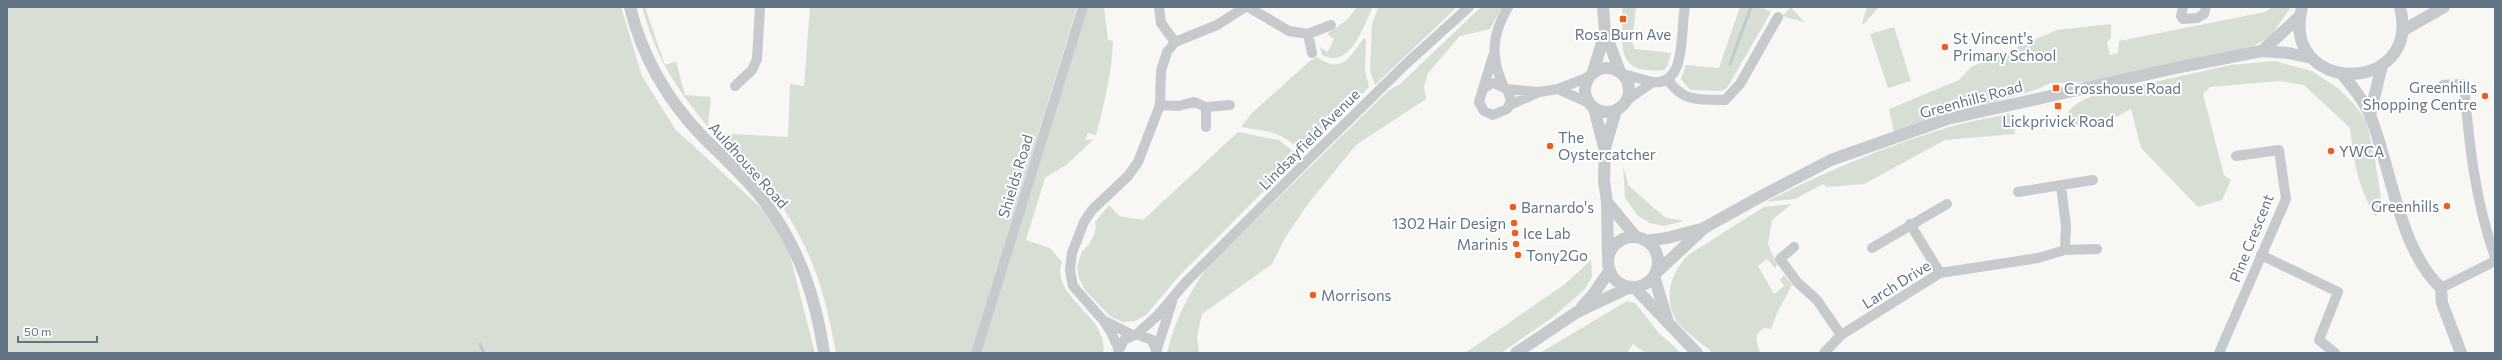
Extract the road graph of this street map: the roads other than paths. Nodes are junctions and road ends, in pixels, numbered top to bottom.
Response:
1 (630, 7) edge
2 (760, 7) edge
3 (1083, 7) edge
4 (1159, 7) edge
5 (1245, 7) edge
6 (1248, 7) edge
7 (1469, 7) edge
8 (1508, 7) edge
9 (1603, 7) edge
10 (1685, 7) edge
11 (2183, 7) edge
12 (2206, 7) edge
13 (2400, 7) edge
14 (2444, 7) edge
15 (2300, 12) edge
16 (1778, 17) dead end
17 (1331, 25) dead end
18 (2402, 31) junction
19 (1605, 32) junction
20 (1308, 34) junction
21 (1175, 42) junction
22 (2262, 51) junction
23 (1312, 53) dead end
24 (1493, 56) junction
25 (2312, 58) junction
26 (2382, 65) junction
27 (1621, 73) junction
28 (1591, 75) junction
29 (2343, 75) junction
30 (1667, 79) junction
31 (1654, 82) junction
32 (2443, 85) dead end
33 (735, 86) dead end
34 (1505, 87) junction
35 (1484, 88) junction
36 (1558, 89) junction
37 (1539, 92) junction
38 (1627, 100) junction
39 (1160, 105) junction
40 (1230, 105) dead end
41 (1510, 105) junction
42 (1592, 106) junction
43 (1206, 107) junction
44 (1616, 110) junction
45 (2370, 115) junction
46 (1206, 127) dead end
47 (1605, 148) junction
48 (2236, 156) dead end
49 (2094, 180) dead end
50 (2061, 186) junction
51 (2018, 192) dead end
52 (1607, 202) junction
53 (1947, 204) dead end
54 (1910, 224) junction
55 (1704, 228) junction
56 (1641, 239) junction
57 (1794, 247) dead end
58 (1872, 248) dead end
59 (2096, 249) dead end
60 (2065, 250) junction
61 (2261, 255) junction
62 (2494, 263) edge
63 (1609, 264) junction
64 (1940, 273) junction
65 (1655, 274) junction
66 (1632, 287) junction
67 (2441, 288) junction
68 (1174, 297) junction
69 (1577, 312) junction
70 (1103, 320) junction
71 (1669, 323) junction
72 (1134, 334) junction
73 (1841, 335) junction
74 (1157, 351) edge
75 (1118, 352) edge
76 (824, 353) edge
77 (976, 353) edge
78 (1516, 353) edge
79 (1697, 353) edge
80 (1824, 353) edge
81 (2219, 353) edge
82 (2335, 353) edge
83 (2461, 353) edge

1 - 76 street, Auldhouse Road
2 - 33 street
3 - 77 street, Shields Road
4 - 21 street
5 - 21 street
6 - 20 street
7 - 68 street, Lindsayfield Avenue
8 - 24 street
9 - 19 street
10 - 30 street
11 - 12 street
13 - 18 street
14 - 18 street
15 - 22 street
15 - 25 street
16 - 30 street
17 - 20 street
18 - 26 street
19 - 27 street
19 - 28 street
20 - 23 street
21 - 39 street
22 - 25 street, Greenhills Road
22 - 55 street, Greenhills Road
24 - 34 street
24 - 35 street
25 - 29 street
26 - 29 street
26 - 45 street
27 - 28 street
27 - 31 street
27 - 38 street
28 - 36 street
28 - 42 street
29 - 45 street
30 - 31 street
31 - 38 street
32 - 62 street
34 - 35 street
34 - 37 street
34 - 41 street
35 - 41 street
36 - 37 street
36 - 42 street
37 - 41 street
38 - 44 street
39 - 43 street
39 - 70 street
40 - 43 street
42 - 44 street
42 - 47 street
43 - 46 street
44 - 47 street
45 - 67 street
47 - 52 street
48 - 61 street, Pine Crescent
49 - 50 street
50 - 51 street
50 - 60 street
52 - 56 street
52 - 63 street
53 - 54 street
54 - 58 street
54 - 64 street
55 - 56 street, Greenhills Road
55 - 65 street, Greenhills Road
56 - 63 street
56 - 65 street
57 - 73 street
59 - 60 street, Larch Drive
60 - 64 street, Larch Drive
61 - 81 street, Pine Crescent
61 - 82 street
62 - 67 street
63 - 66 street
63 - 69 street
64 - 73 street, Larch Drive
65 - 66 street
65 - 71 street
66 - 69 street
66 - 71 street
67 - 83 street
68 - 72 street, Lindsayfield Avenue
68 - 74 street, Lindsayfield Avenue
69 - 78 street
70 - 72 street
70 - 75 street
71 - 79 street
72 - 74 street, Lindsayfield Avenue
72 - 75 street, Lindsayfield Avenue
73 - 80 street, Larch Drive

